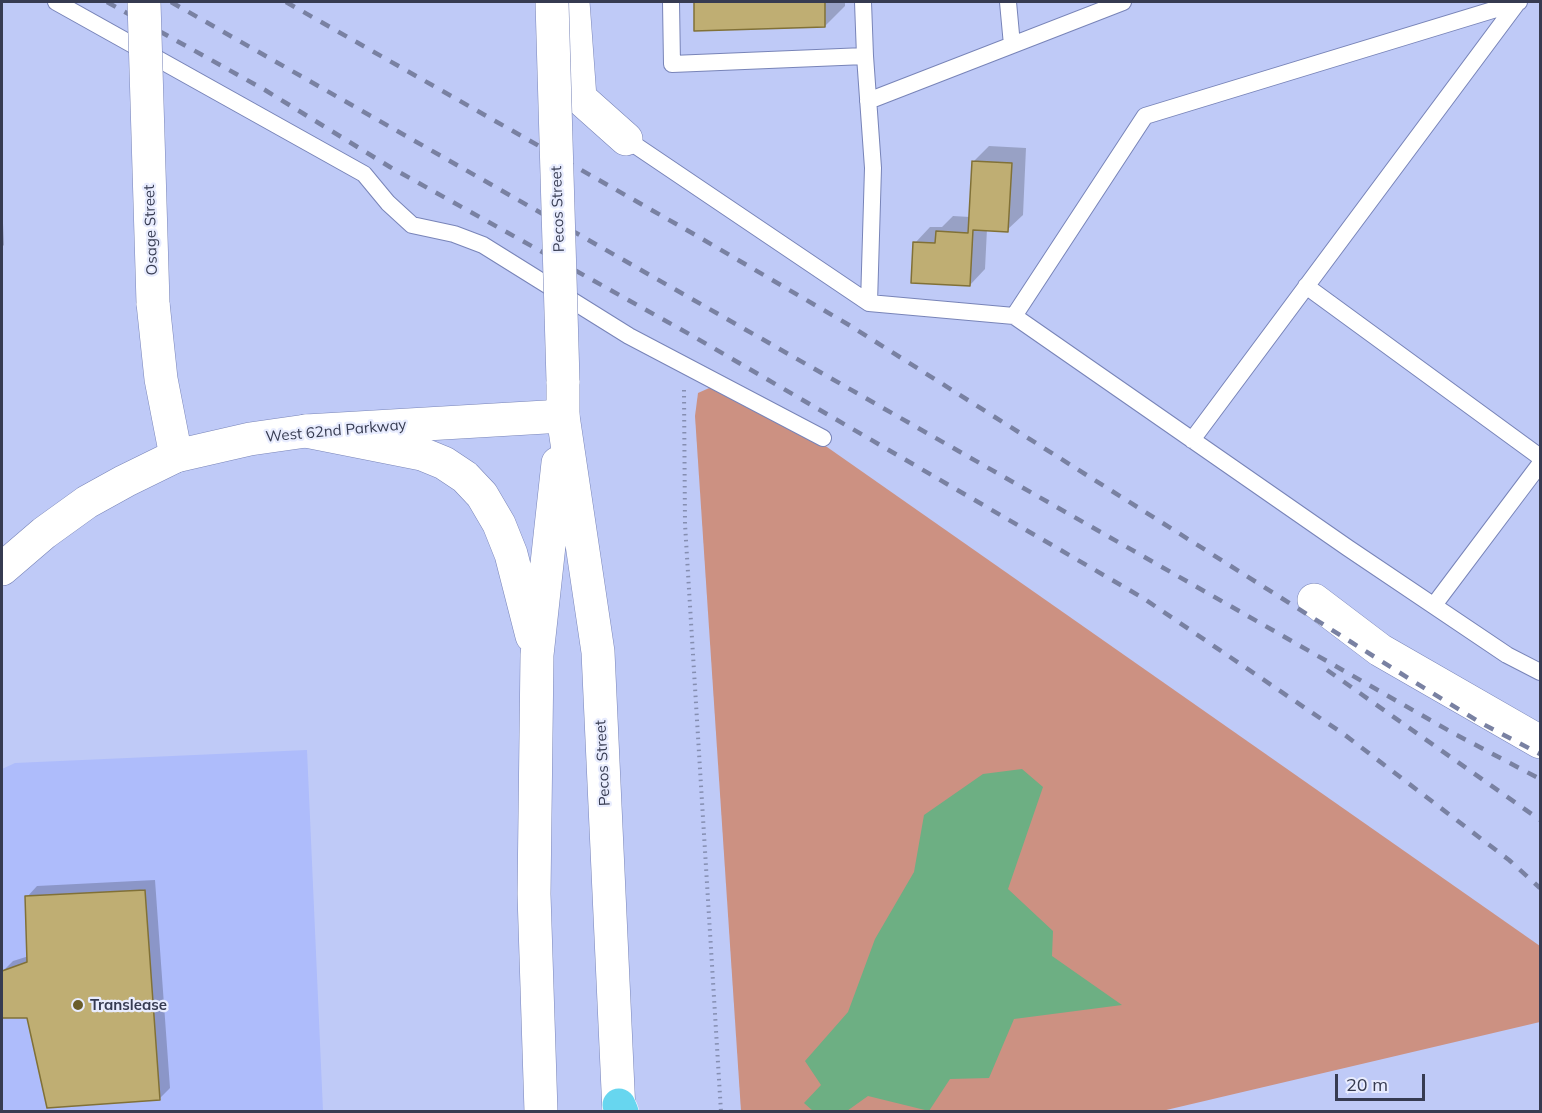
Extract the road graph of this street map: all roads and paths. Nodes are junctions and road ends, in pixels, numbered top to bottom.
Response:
1 (56, 2) edge
2 (144, 2) edge
3 (552, 2) edge
4 (573, 2) edge
5 (671, 2) edge
6 (863, 2) edge
7 (1008, 2) edge
8 (1123, 2) edge
9 (1519, 2) edge
10 (1012, 45) junction
11 (864, 56) junction
12 (868, 101) junction
13 (626, 139) joint
14 (1306, 286) junction
15 (869, 303) junction
16 (1014, 316) junction
17 (684, 365) junction
18 (563, 416) junction
19 (306, 431) junction
20 (823, 438) dead end
21 (1191, 440) junction
22 (176, 456) junction
23 (1540, 457) edge
24 (1540, 464) edge
25 (2, 569) edge
26 (1314, 600) dead end
27 (1434, 605) junction
28 (537, 655) junction
29 (1540, 672) edge
30 (1540, 742) edge
31 (620, 1109) edge
32 (541, 1112) edge
33 (721, 1112) edge

1 - 17 lane
2 - 22 main road, Osage Street, bridge
3 - 18 main road, Pecos Street, bridge
4 - 13 main road
5 - 11 lane
6 - 11 lane
7 - 10 lane
8 - 10 lane
9 - 14 lane
9 - 16 lane
10 - 12 lane
11 - 12 lane
12 - 15 lane
13 - 15 lane
14 - 21 lane
14 - 23 lane
15 - 16 lane
16 - 21 lane
17 - 20 lane
17 - 33 path
18 - 19 main road, West 62nd Parkway
18 - 28 main road, Pecos Street
18 - 31 main road, Pecos Street
19 - 22 main road, West 62nd Parkway
19 - 28 main road
21 - 27 lane
22 - 25 main road, West 62nd Parkway
24 - 27 lane
26 - 30 main road
27 - 29 lane
28 - 32 main road, Pecos Street

